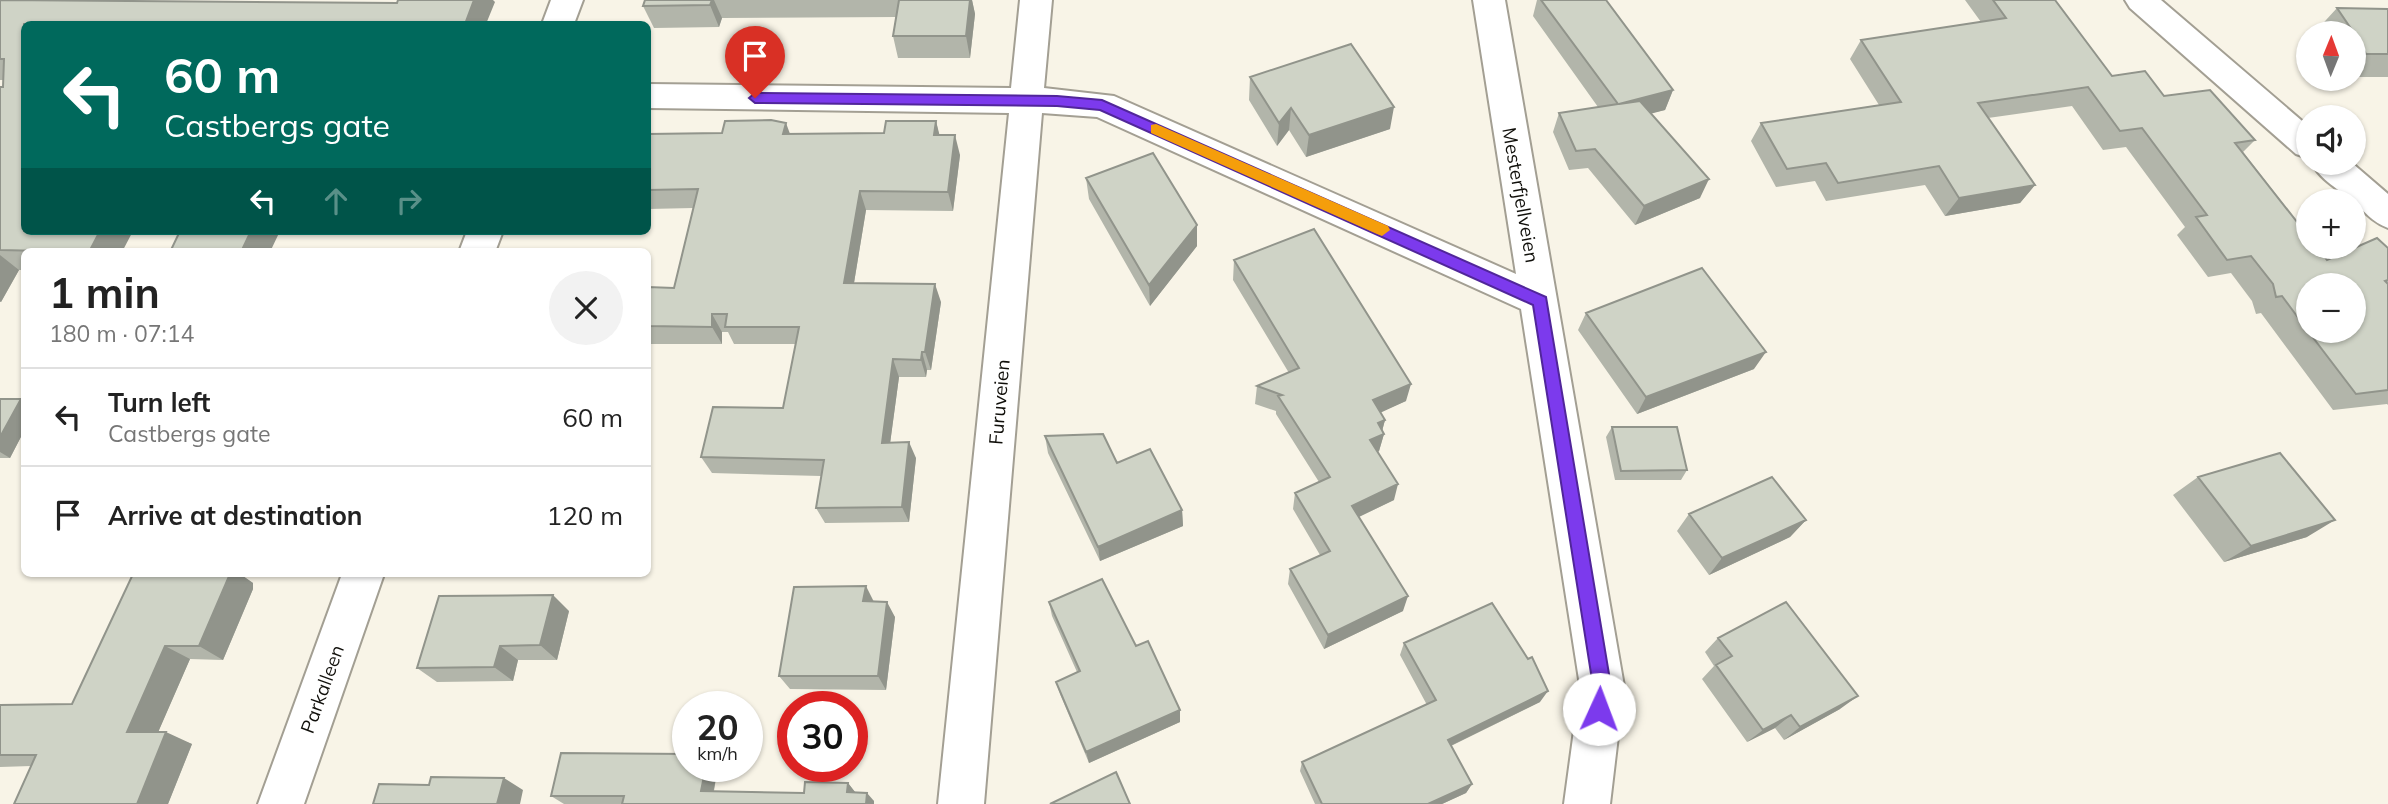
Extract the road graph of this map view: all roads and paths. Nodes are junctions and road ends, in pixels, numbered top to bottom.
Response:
1 (567, 0) edge
2 (1036, 0) edge
3 (1489, 0) edge
4 (2141, 0) edge
5 (559, 21) edge
6 (651, 96) edge
7 (1028, 100) junction
8 (2296, 135) edge
9 (2343, 175) edge
10 (2388, 214) edge
11 (1540, 301) junction
12 (362, 577) edge
13 (281, 804) edge
14 (961, 804) edge
15 (1587, 804) edge

1 - 5 street
2 - 7 street, Furuveien
3 - 11 street, Mesterfjellveien
4 - 8 street
6 - 7 street
7 - 11 street
7 - 14 street, Furuveien
9 - 10 street
11 - 15 street, Mesterfjellveien
12 - 13 street, Parkalleen

